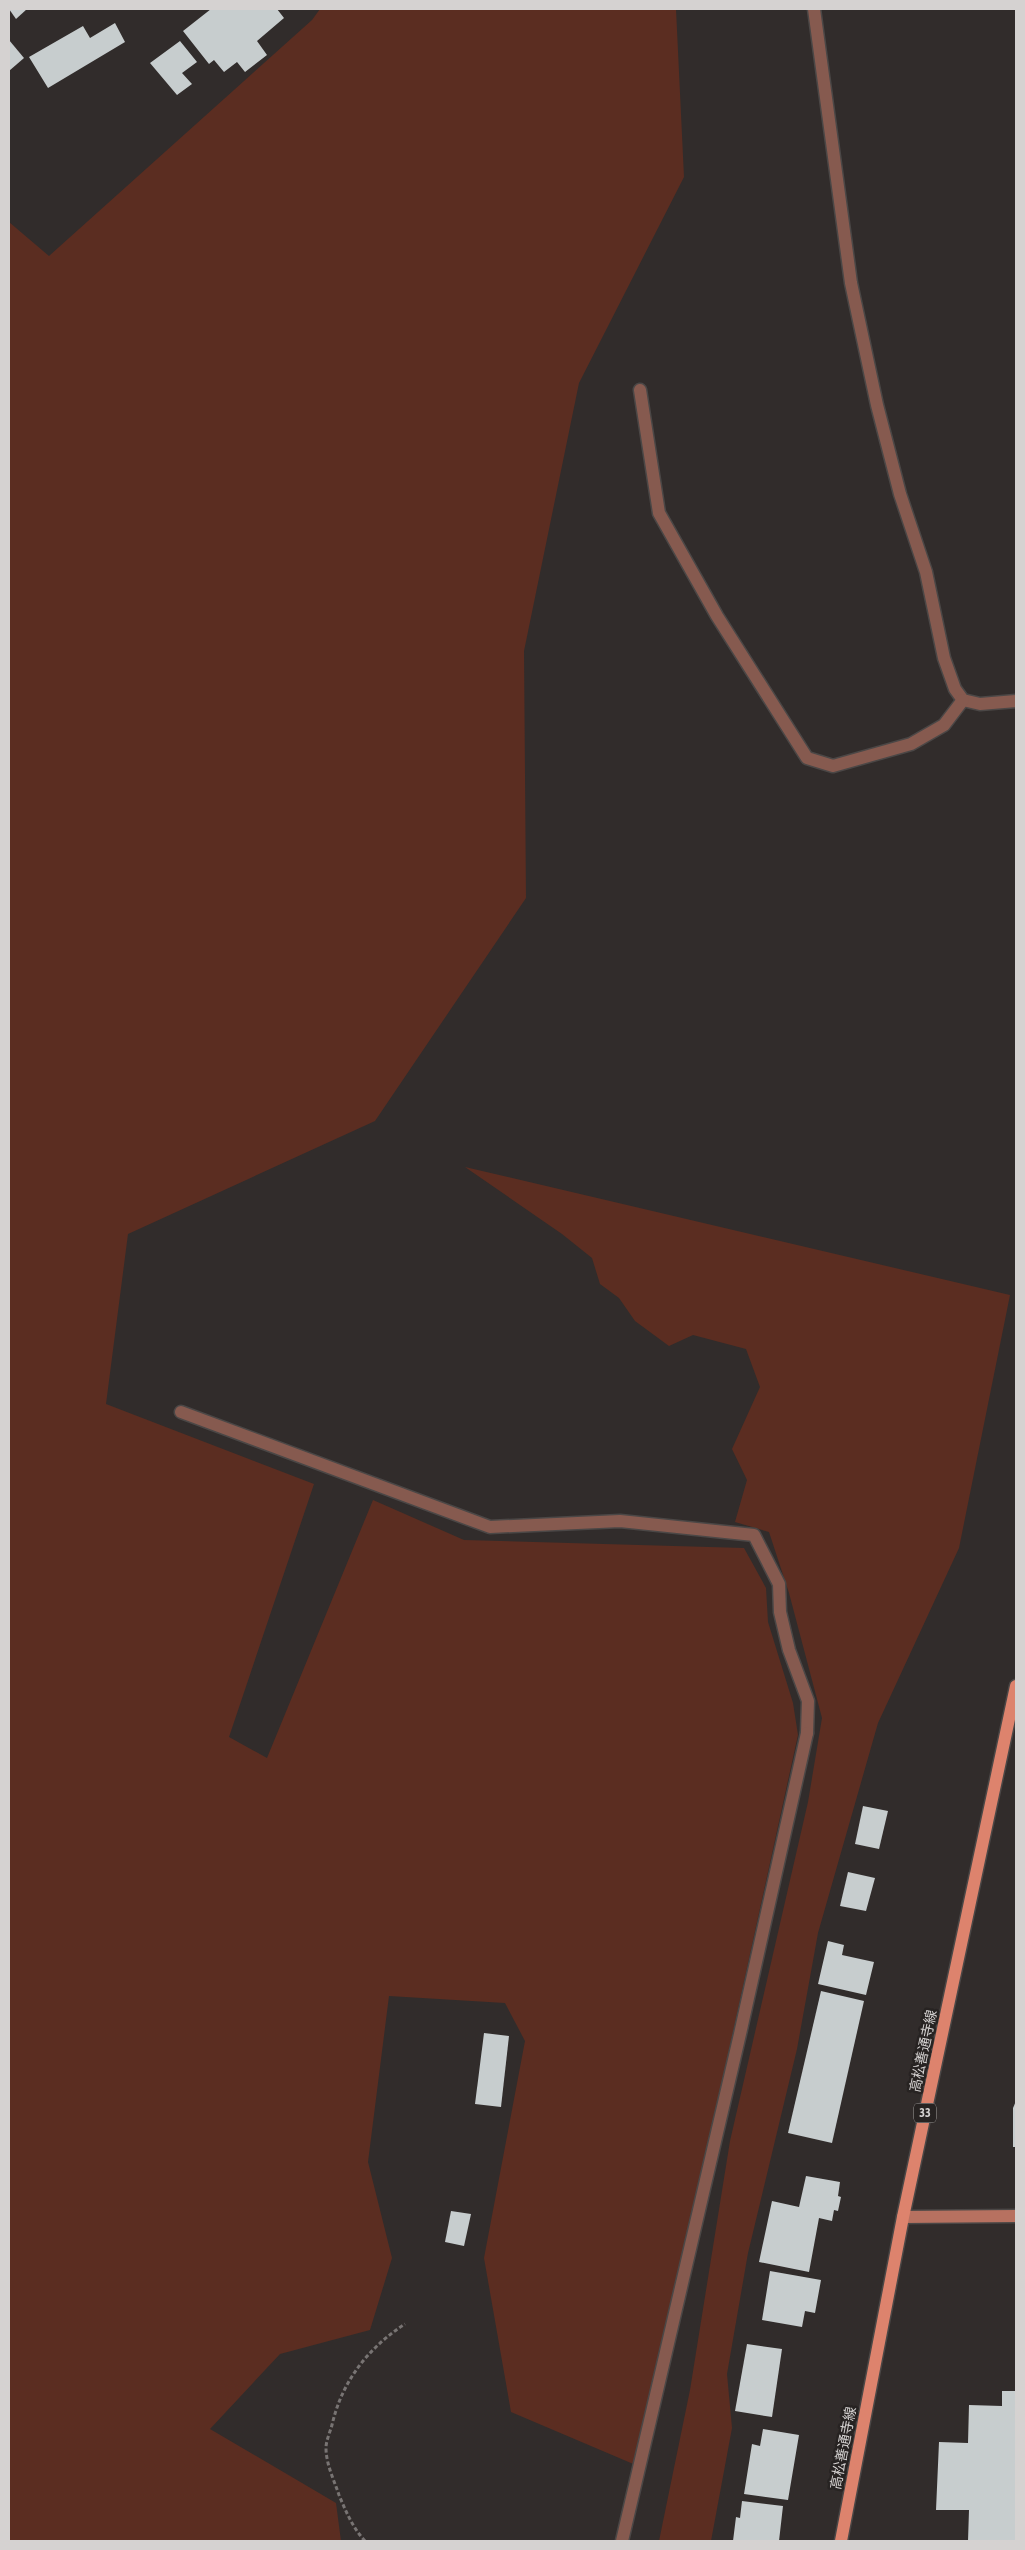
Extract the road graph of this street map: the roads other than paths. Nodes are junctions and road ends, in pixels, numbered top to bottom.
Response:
1 (814, 9) edge
2 (640, 390) dead end
3 (963, 700) junction
4 (1016, 701) edge
5 (181, 1412) dead end
6 (1016, 1686) edge
7 (1016, 2216) edge
8 (903, 2217) junction
9 (622, 2541) edge
10 (841, 2541) edge

1 - 3 street
2 - 3 street
3 - 4 street
5 - 9 street
6 - 8 main road, 高松善通寺線 / 33
7 - 8 street
8 - 10 main road, 高松善通寺線 / 33

